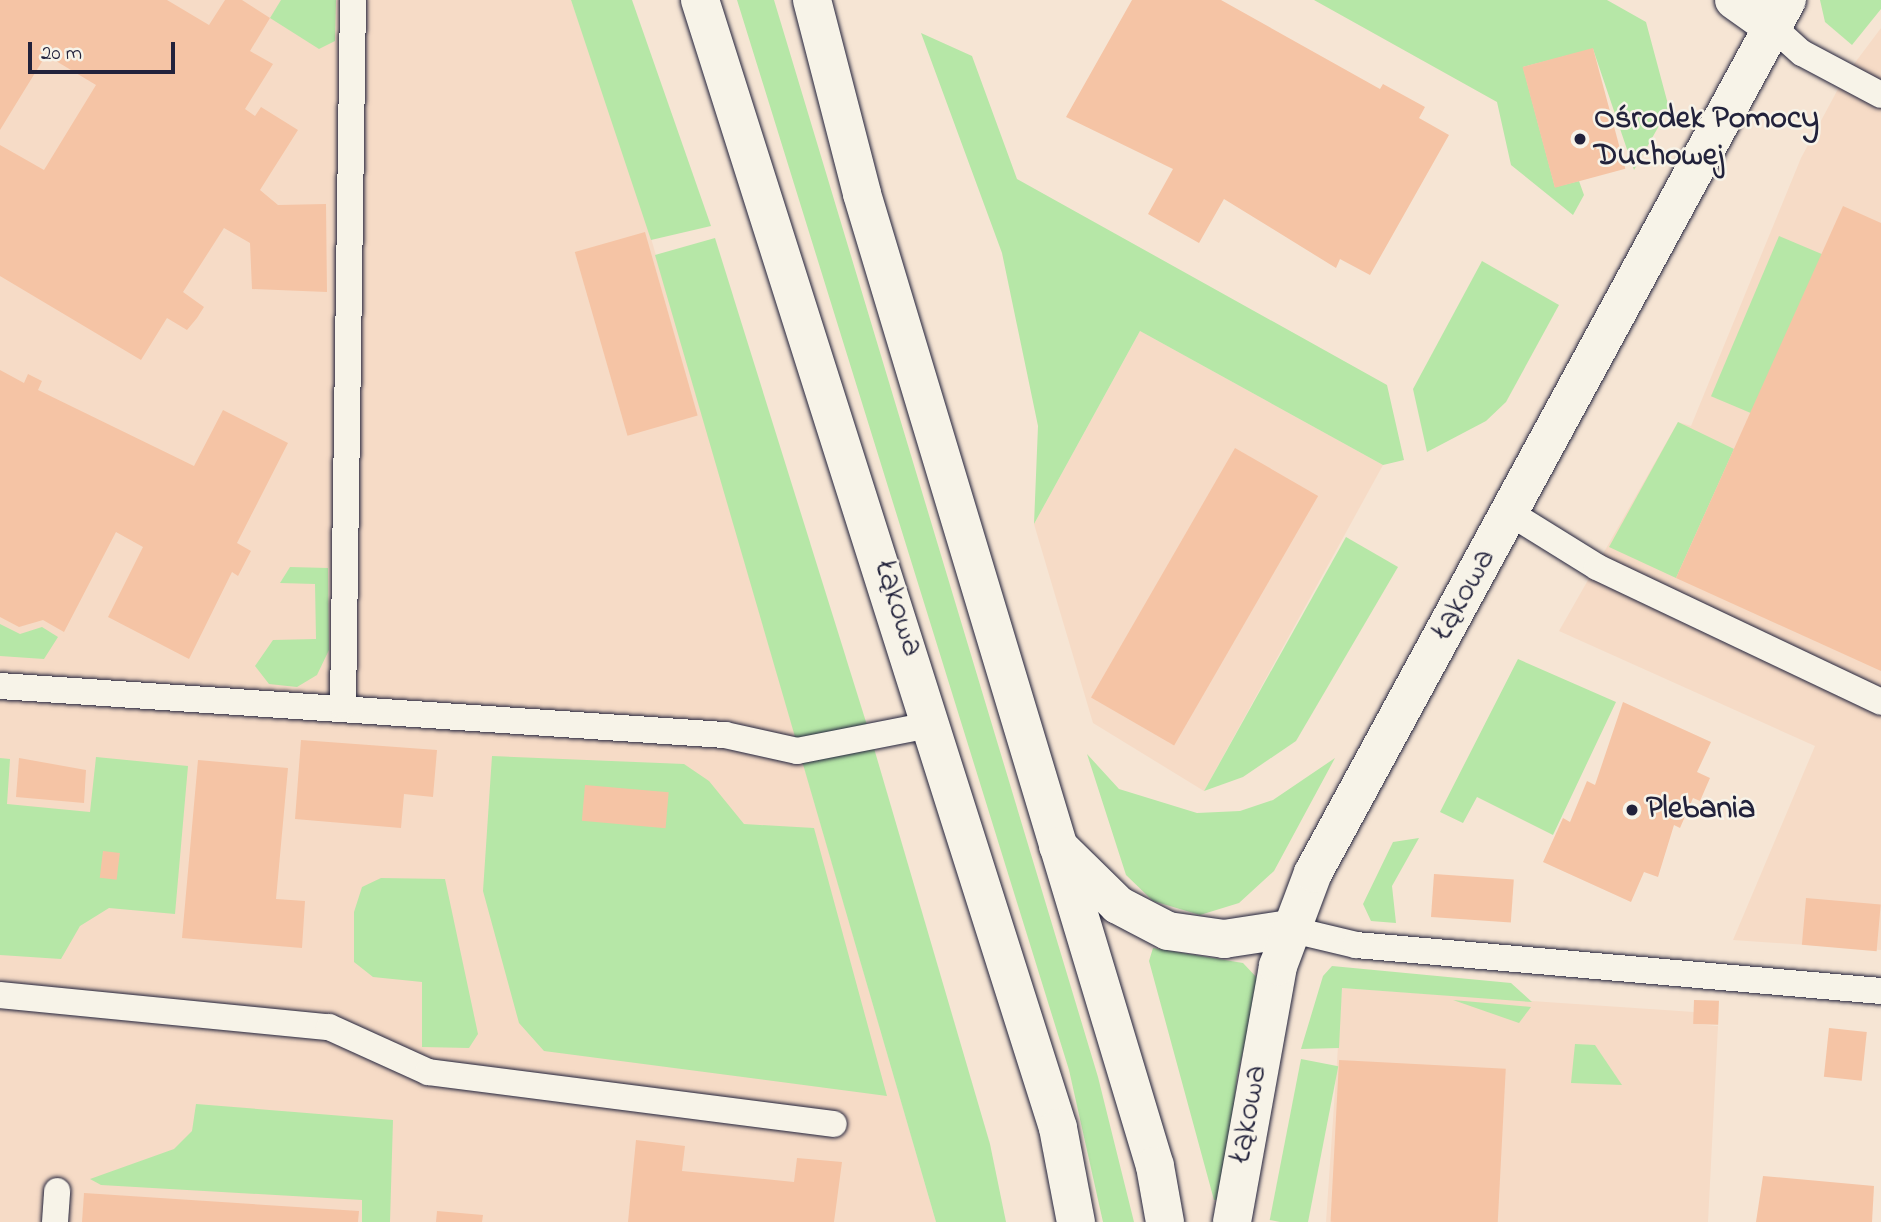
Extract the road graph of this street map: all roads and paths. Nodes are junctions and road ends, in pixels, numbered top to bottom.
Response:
1 (353, 0) edge
2 (700, 0) edge
3 (812, 0) edge
4 (1734, 0) edge
5 (1781, 15) edge
6 (1881, 95) edge
7 (1510, 513) junction
8 (0, 686) edge
9 (1881, 702) edge
10 (343, 706) junction
11 (934, 724) junction
12 (1055, 843) junction
13 (1289, 929) junction
14 (1881, 991) edge
15 (0, 995) edge
16 (834, 1124) dead end
17 (57, 1191) dead end
18 (55, 1222) edge
19 (1076, 1222) edge
20 (1165, 1222) edge
21 (1232, 1222) edge

1 - 10 lane
2 - 11 street, Łąkowa
3 - 12 street
4 - 5 street
5 - 6 lane
5 - 7 street, Łąkowa
7 - 9 lane
7 - 13 street, Łąkowa
8 - 10 lane
10 - 11 lane
11 - 19 street, Łąkowa
12 - 13 street
12 - 20 street
13 - 14 lane
13 - 21 street, Łąkowa
15 - 16 lane
17 - 18 lane

